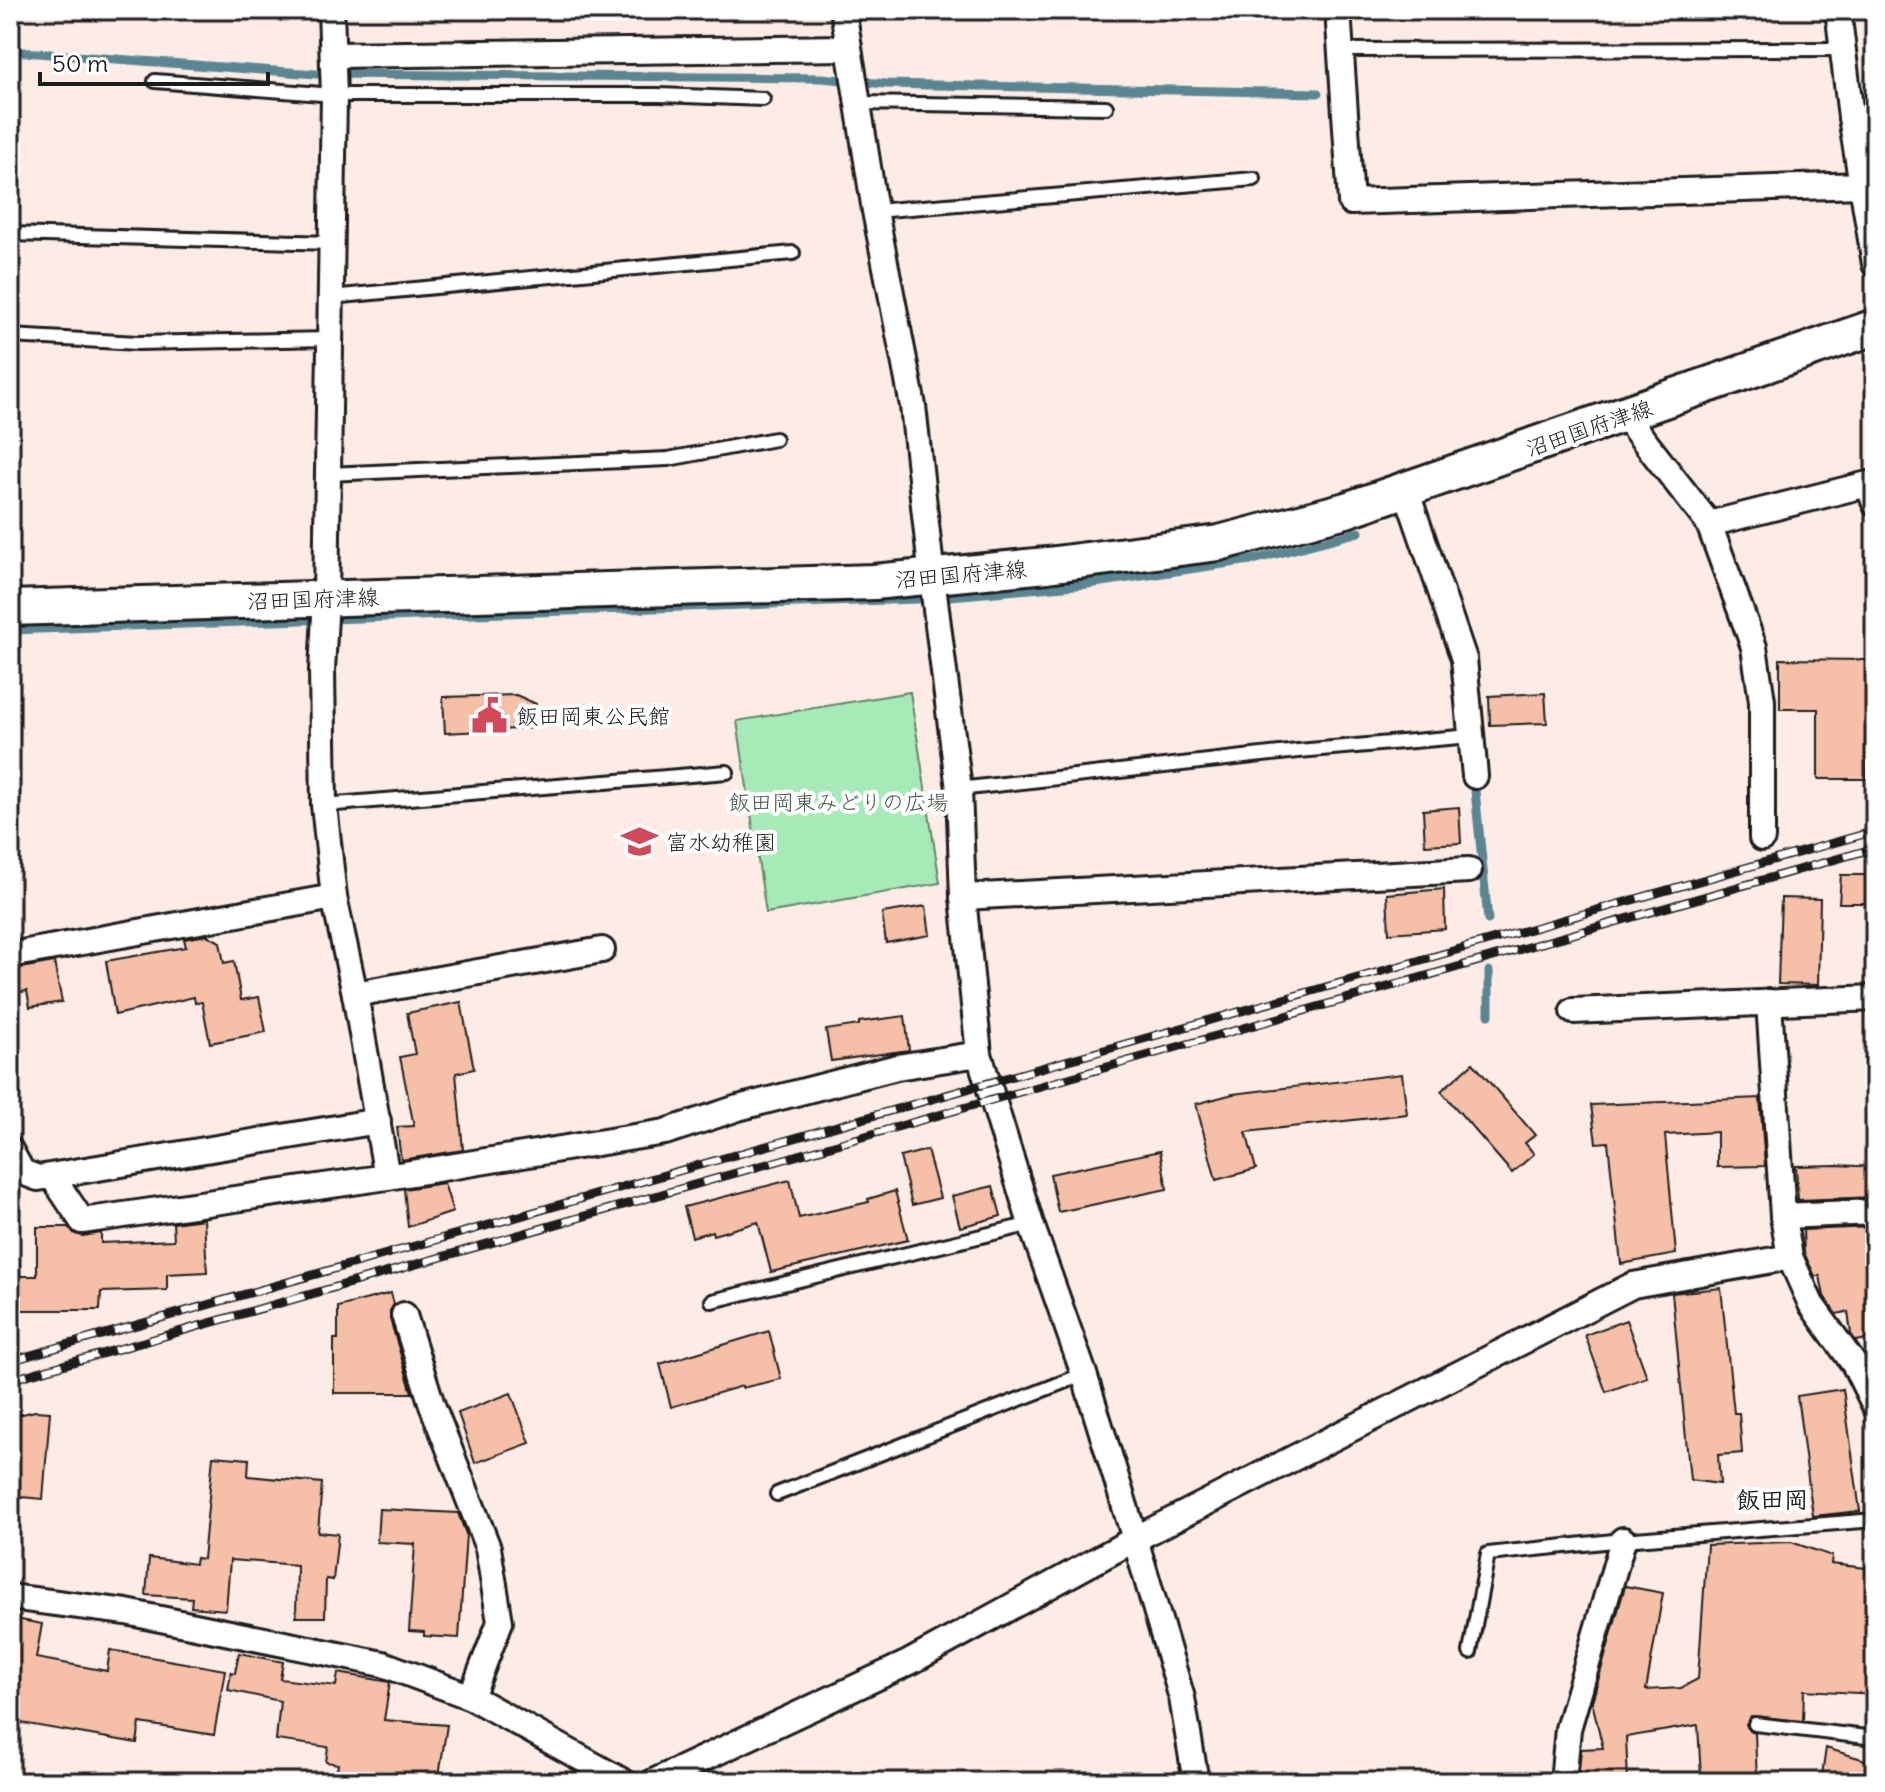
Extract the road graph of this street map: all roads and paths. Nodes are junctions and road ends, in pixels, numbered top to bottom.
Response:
1 (331, 10) edge
2 (843, 10) edge
3 (1338, 10) edge
4 (1838, 10) edge
5 (1843, 49) junction
6 (1341, 50) junction
7 (848, 54) junction
8 (334, 75) junction
9 (155, 81) dead end
10 (856, 98) junction
11 (763, 99) dead end
12 (1106, 107) dead end
13 (1863, 119) edge
14 (1254, 179) dead end
15 (1862, 185) junction
16 (875, 211) junction
17 (10, 234) edge
18 (332, 243) junction
19 (793, 253) dead end
20 (1875, 264) edge
21 (331, 297) junction
22 (1875, 327) edge
23 (10, 336) edge
24 (329, 339) junction
25 (1624, 415) junction
26 (775, 439) dead end
27 (328, 474) junction
28 (1406, 490) junction
29 (1875, 503) edge
30 (1709, 524) junction
31 (932, 578) junction
32 (326, 598) junction
33 (10, 608) edge
34 (1471, 736) junction
35 (727, 772) dead end
36 (1475, 776) dead end
37 (959, 789) junction
38 (324, 805) junction
39 (1762, 838) dead end
40 (1469, 870) dead end
41 (334, 897) junction
42 (963, 897) junction
43 (602, 950) dead end
44 (10, 955) edge
45 (355, 994) junction
46 (1875, 998) edge
47 (1769, 1002) junction
48 (1573, 1011) dead end
49 (979, 1054) junction
50 (378, 1121) junction
51 (10, 1150) edge
52 (52, 1176) junction
53 (387, 1177) junction
54 (1875, 1212) edge
55 (1783, 1216) junction
56 (1031, 1224) junction
57 (1790, 1257) junction
58 (712, 1301) dead end
59 (404, 1315) dead end
60 (1084, 1374) junction
61 (1875, 1406) edge
62 (777, 1494) dead end
63 (1875, 1520) edge
64 (1135, 1539) junction
65 (1623, 1540) junction
66 (10, 1597) edge
67 (1470, 1652) dead end
68 (471, 1697) junction
69 (1755, 1724) dead end
70 (1875, 1738) edge
71 (624, 1782) edge
72 (653, 1782) edge
73 (1196, 1782) edge
74 (1563, 1782) edge

1 - 8 street
2 - 7 street
3 - 6 street
4 - 5 street
5 - 6 lane
5 - 13 street
6 - 15 street
7 - 8 street
7 - 10 street
8 - 9 lane
8 - 11 lane
8 - 18 street
10 - 12 lane
10 - 16 street
13 - 15 street
14 - 16 lane
15 - 20 street
16 - 31 street
17 - 18 lane
18 - 21 street
19 - 21 lane
21 - 24 street
22 - 25 main road, 沼田国府津線
23 - 24 lane
24 - 27 street
25 - 28 main road, 沼田国府津線
25 - 30 street
26 - 27 lane
27 - 32 street
28 - 31 main road, 沼田国府津線
28 - 34 street
29 - 30 street
30 - 39 street
31 - 32 main road, 沼田国府津線
31 - 37 street
32 - 33 main road, 沼田国府津線
32 - 38 street
34 - 36 street
34 - 37 lane
35 - 38 lane
37 - 42 street
38 - 41 street
40 - 42 street
41 - 44 street
41 - 45 street
42 - 49 street
43 - 45 street
45 - 50 street
46 - 47 street
47 - 48 street
47 - 55 street
49 - 53 street
49 - 56 street
50 - 52 street
50 - 53 street
51 - 52 street
52 - 53 street
54 - 55 street
55 - 57 street
56 - 58 lane
56 - 60 street
57 - 61 street
57 - 64 street
59 - 68 street
60 - 62 lane
60 - 64 street
63 - 65 lane
64 - 72 street
64 - 73 street
65 - 67 lane
65 - 74 street
66 - 68 street
68 - 71 street
69 - 70 lane

